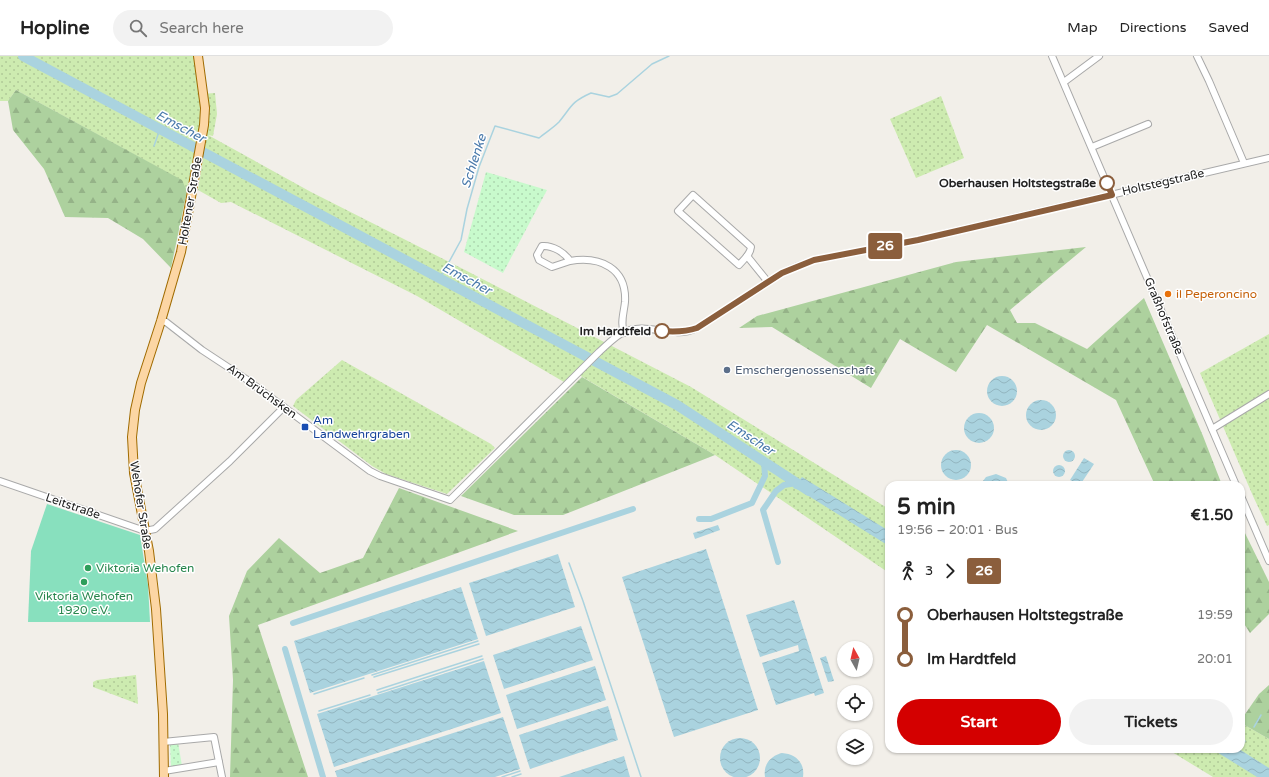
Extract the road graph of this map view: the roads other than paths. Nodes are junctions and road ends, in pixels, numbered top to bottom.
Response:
1 (198, 56) edge
2 (1052, 56) edge
3 (1099, 56) edge
4 (1197, 56) edge
5 (1064, 82) junction
6 (1148, 124) dead end
7 (1092, 148) junction
8 (1269, 158) edge
9 (1244, 163) junction
10 (1112, 195) junction
11 (747, 256) junction
12 (570, 261) junction
13 (768, 282) junction
14 (161, 320) junction
15 (624, 333) junction
16 (1269, 394) edge
17 (284, 407) junction
18 (1212, 429) junction
19 (0, 481) edge
20 (1234, 481) edge
21 (1245, 505) edge
22 (145, 531) junction
23 (1269, 561) edge
24 (163, 741) junction
25 (219, 762) junction
26 (164, 774) edge
27 (222, 777) edge

1 - 14 main road, Holtener Straße
2 - 5 street, Graßhofstraße
3 - 5 street
4 - 9 street
5 - 7 street, Graßhofstraße
6 - 7 street
7 - 10 street, Graßhofstraße
8 - 9 street, Holtstegstraße
9 - 10 street, Holtstegstraße
10 - 13 street, Holtstegstraße
10 - 18 street, Graßhofstraße
11 - 11 street
11 - 13 street
12 - 12 street
12 - 15 street
13 - 15 street, Holtstegstraße
14 - 17 street, Am Brüchsken
14 - 22 main road, Wehofer Straße
15 - 17 street, Am Brüchsken
16 - 18 street
17 - 22 street
18 - 20 street, Graßhofstraße
19 - 22 street, Leitstraße
21 - 23 street
22 - 24 main road, Wehofer Straße
24 - 25 street
24 - 26 main road, Wehofer Straße
25 - 26 street
25 - 27 street

